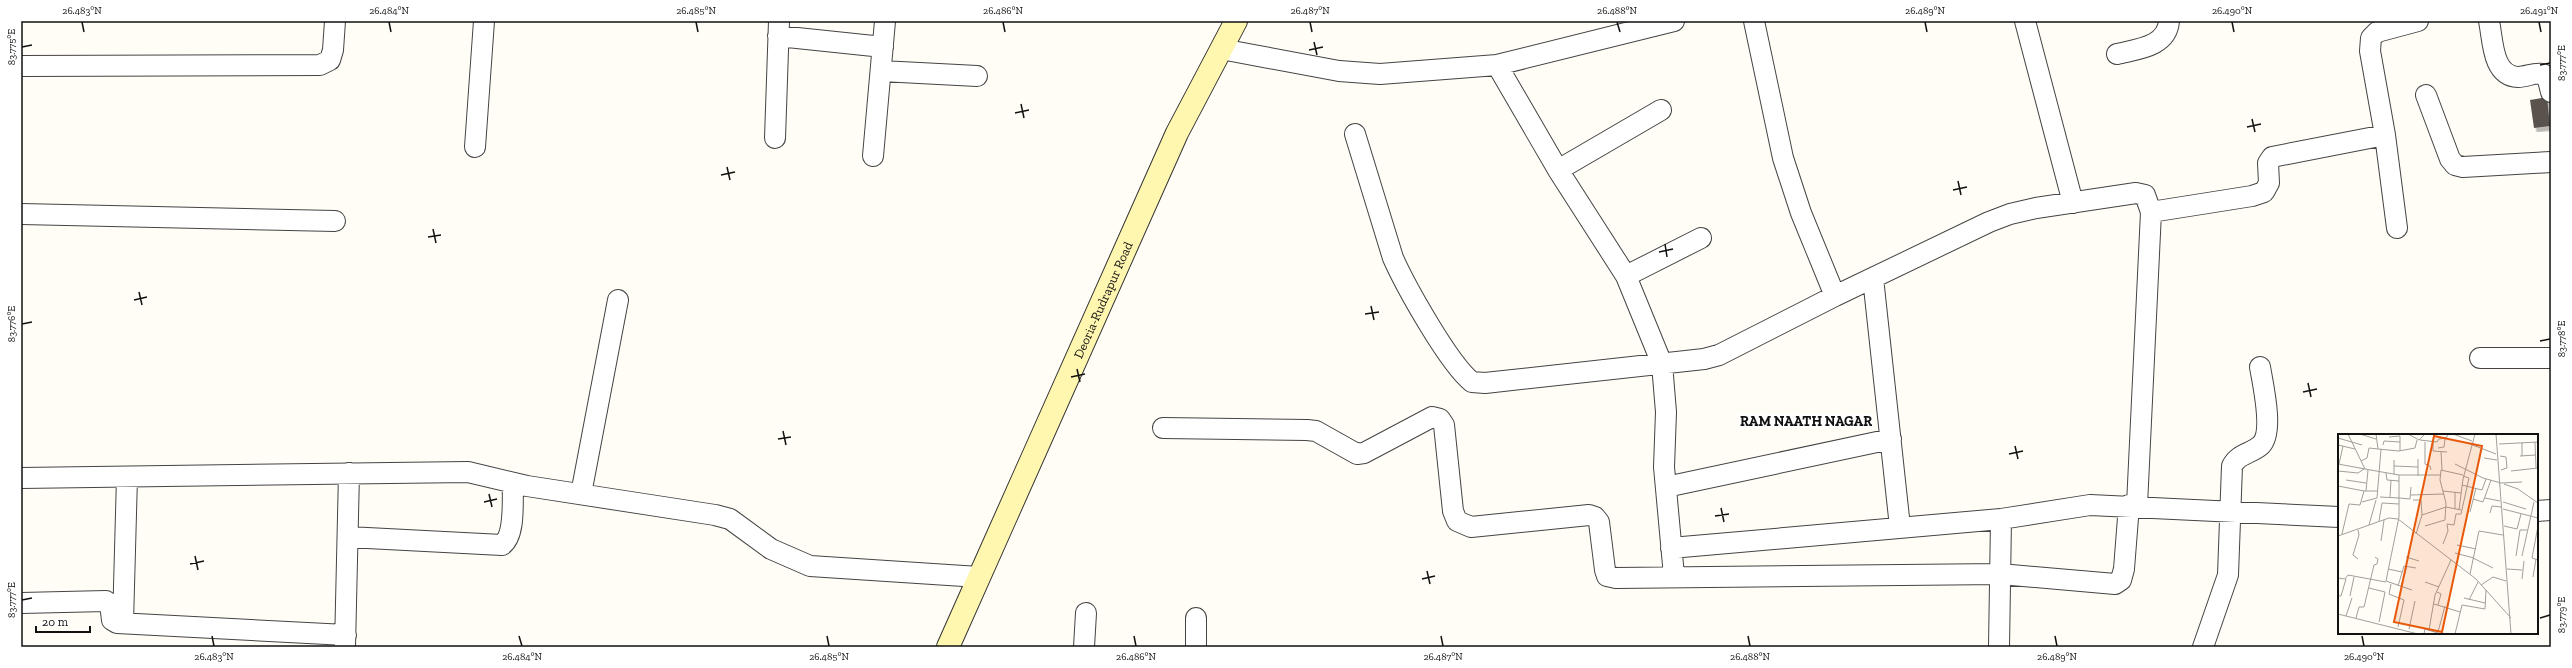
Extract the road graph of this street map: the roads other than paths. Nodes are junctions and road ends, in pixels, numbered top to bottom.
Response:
1 (335, 21) edge
2 (484, 21) edge
3 (885, 21) edge
4 (1236, 21) edge
5 (1674, 21) edge
6 (1754, 21) edge
7 (2025, 21) edge
8 (2169, 21) edge
9 (2418, 21) edge
10 (2489, 21) edge
11 (779, 28) edge
12 (883, 47) junction
13 (1221, 48) junction
14 (2117, 54) dead end
15 (1497, 65) junction
16 (21, 66) edge
17 (881, 71) junction
18 (976, 76) dead end
19 (2551, 92) edge
20 (2426, 95) dead end
21 (1661, 110) dead end
22 (1355, 134) dead end
23 (2385, 135) junction
24 (775, 138) dead end
25 (475, 147) dead end
26 (873, 156) dead end
27 (2551, 162) edge
28 (1558, 170) junction
29 (2073, 203) junction
30 (2151, 212) junction
31 (21, 214) edge
32 (335, 221) dead end
33 (2397, 228) dead end
34 (1701, 238) dead end
35 (1626, 276) junction
36 (1873, 278) junction
37 (1835, 296) junction
38 (618, 300) dead end
39 (2480, 358) dead end
40 (2551, 358) edge
41 (1662, 364) junction
42 (2260, 367) dead end
43 (1163, 428) dead end
44 (1891, 439) junction
45 (349, 473) junction
46 (127, 477) junction
47 (21, 478) edge
48 (513, 483) junction
49 (1666, 487) junction
50 (581, 494) junction
51 (2133, 505) junction
52 (2551, 510) edge
53 (2231, 511) junction
54 (2538, 511) edge
55 (2338, 517) edge
56 (2001, 519) junction
57 (1900, 527) junction
58 (348, 537) junction
59 (1671, 548) junction
60 (2000, 574) junction
61 (1674, 576) junction
62 (979, 577) junction
63 (21, 604) edge
64 (1086, 614) dead end
65 (1196, 618) dead end
66 (124, 623) junction
67 (345, 641) edge
68 (948, 647) edge
69 (1084, 647) edge
70 (1196, 647) edge
71 (1999, 647) edge
72 (2203, 647) edge

1 - 16 street
2 - 25 street
3 - 12 street
4 - 13 main road, Deoria-Rudrapur Road
5 - 15 street
6 - 37 street
7 - 29 street
8 - 14 street
9 - 23 street
10 - 19 street
11 - 12 street
11 - 24 street
12 - 17 street
13 - 15 street
13 - 62 main road, Deoria-Rudrapur Road
15 - 28 street
17 - 18 street
17 - 26 street
20 - 27 street
21 - 28 street
22 - 41 street
23 - 30 street
23 - 33 street
28 - 35 street
29 - 30 street
29 - 36 street
30 - 51 street
31 - 32 street
34 - 35 street
35 - 41 street
36 - 37 street
36 - 44 street
37 - 41 street
38 - 50 street
39 - 40 street
41 - 49 street
42 - 53 street
43 - 61 street
44 - 49 street
44 - 57 street
45 - 46 street
45 - 48 street
45 - 58 street
46 - 47 street
46 - 66 street
48 - 50 street
48 - 58 street
49 - 59 street
50 - 62 street
51 - 53 street
51 - 56 street
51 - 60 street
52 - 54 street
53 - 55 street
53 - 72 street
56 - 57 street
56 - 60 street
57 - 59 street
58 - 67 street
59 - 61 street
60 - 61 street
60 - 71 street
62 - 68 main road, Deoria-Rudrapur Road
63 - 66 street
64 - 69 street
65 - 70 street
66 - 67 street

